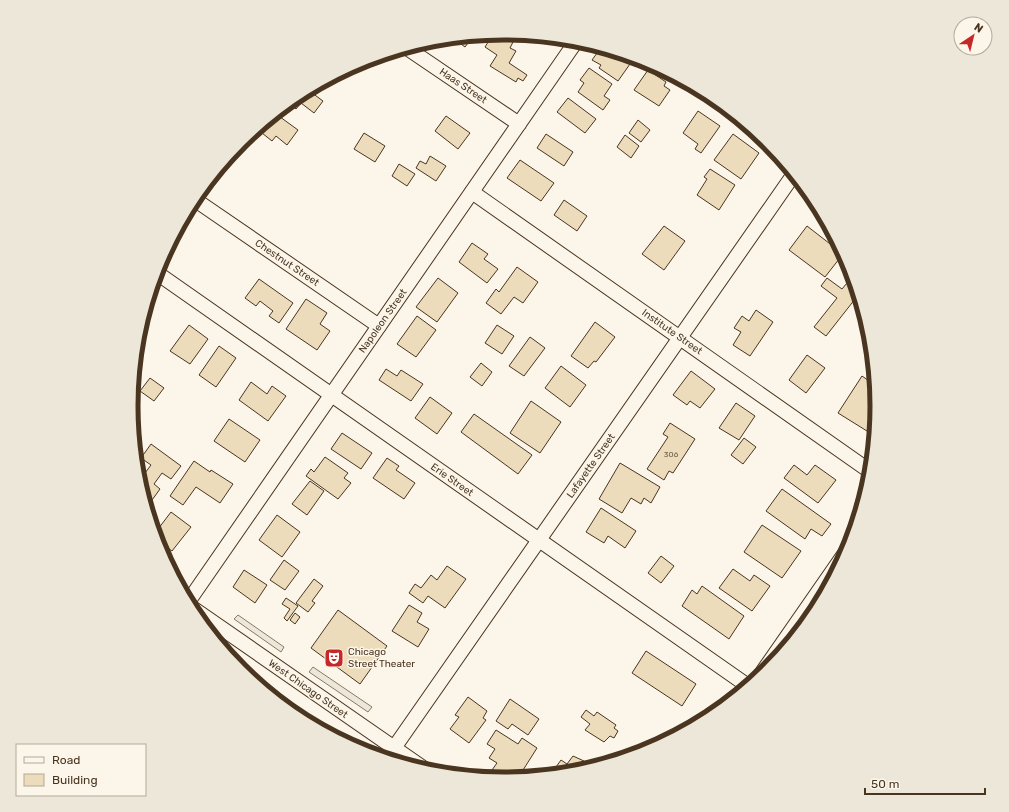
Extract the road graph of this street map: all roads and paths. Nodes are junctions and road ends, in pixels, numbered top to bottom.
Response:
1 (573, 46) edge
2 (412, 52) edge
3 (519, 124) junction
4 (791, 178) edge
5 (472, 192) junction
6 (200, 203) edge
7 (162, 277) edge
8 (379, 326) junction
9 (680, 338) junction
10 (331, 395) junction
11 (865, 468) edge
12 (539, 540) junction
13 (825, 582) edge
14 (192, 596) edge
15 (207, 618) edge
16 (779, 648) edge
17 (744, 683) edge
18 (391, 753) edge

1 - 3 street, Napoleon Street
2 - 3 street, Haas Street
3 - 5 street, Napoleon Street
4 - 9 street, Lafayette Street
5 - 8 street, Napoleon Street
5 - 9 street, Institute Street
6 - 8 street, Chestnut Street
7 - 10 street, Erie Street
8 - 10 street, Napoleon Street
9 - 11 street, Institute Street
9 - 12 street, Lafayette Street
10 - 12 street, Erie Street
10 - 14 street, Napoleon Street
12 - 17 street, Erie Street
12 - 18 street, Lafayette Street
13 - 16 street
15 - 18 street, West Chicago Street

